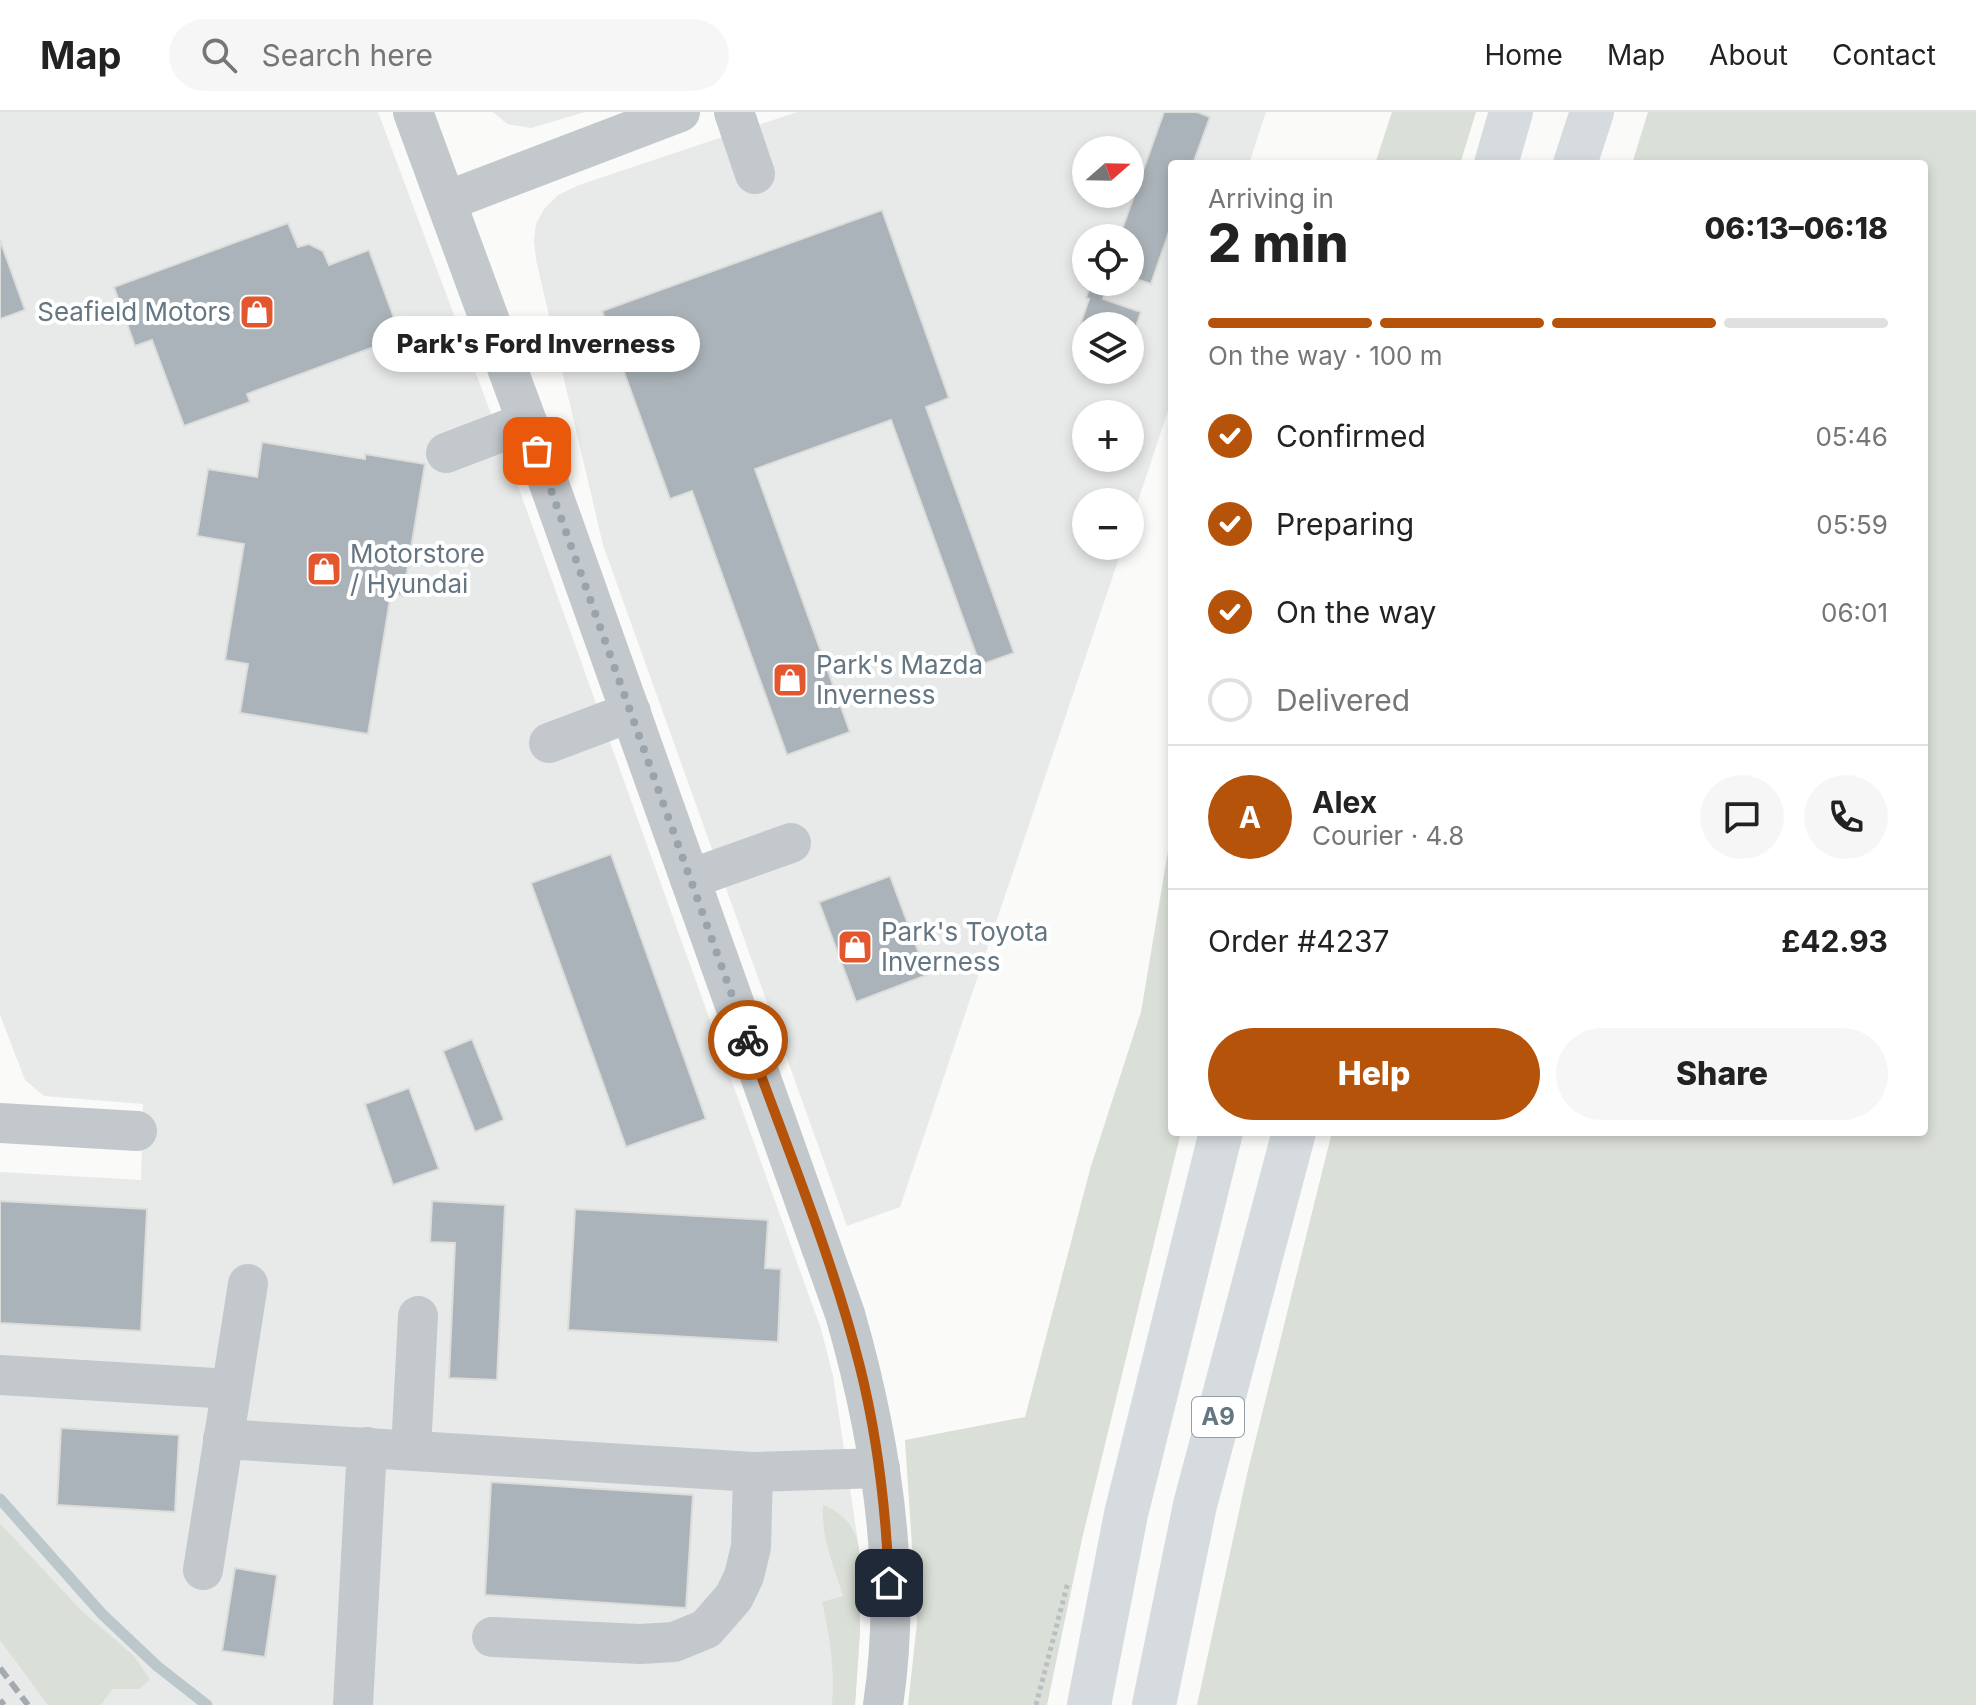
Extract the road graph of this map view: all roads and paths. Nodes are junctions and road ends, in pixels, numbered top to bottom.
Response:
1 (413, 112) edge
2 (680, 112) edge
3 (734, 112) edge
4 (1511, 112) edge
5 (1592, 112) edge
6 (1497, 160) edge
7 (1576, 160) edge
8 (755, 174) dead end
9 (447, 201) junction
10 (527, 422) junction
11 (446, 453) dead end
12 (631, 712) junction
13 (549, 743) dead end
14 (791, 843) dead end
15 (690, 879) junction
16 (0, 1123) edge
17 (137, 1131) dead end
18 (1220, 1136) edge
19 (1293, 1136) edge
20 (248, 1284) dead end
21 (418, 1316) dead end
22 (0, 1375) edge
23 (231, 1389) junction
24 (223, 1439) junction
25 (367, 1447) junction
26 (411, 1450) junction
27 (880, 1468) junction
28 (753, 1472) junction
29 (203, 1570) dead end
30 (492, 1637) dead end
31 (353, 1705) edge
32 (883, 1705) edge
33 (1089, 1705) edge
34 (1154, 1705) edge

1 - 9 street
2 - 9 street
3 - 8 street
4 - 6 highway
5 - 7 highway
9 - 10 street
10 - 11 street
10 - 12 street
12 - 13 street
12 - 15 street
14 - 15 street
15 - 27 street
16 - 17 street
18 - 33 highway, A9
19 - 34 highway, A9
20 - 23 street
21 - 26 street
22 - 23 street
23 - 24 street
24 - 25 street
24 - 29 street
25 - 26 street
25 - 31 street
26 - 28 street
27 - 28 street
27 - 32 street
28 - 30 street

